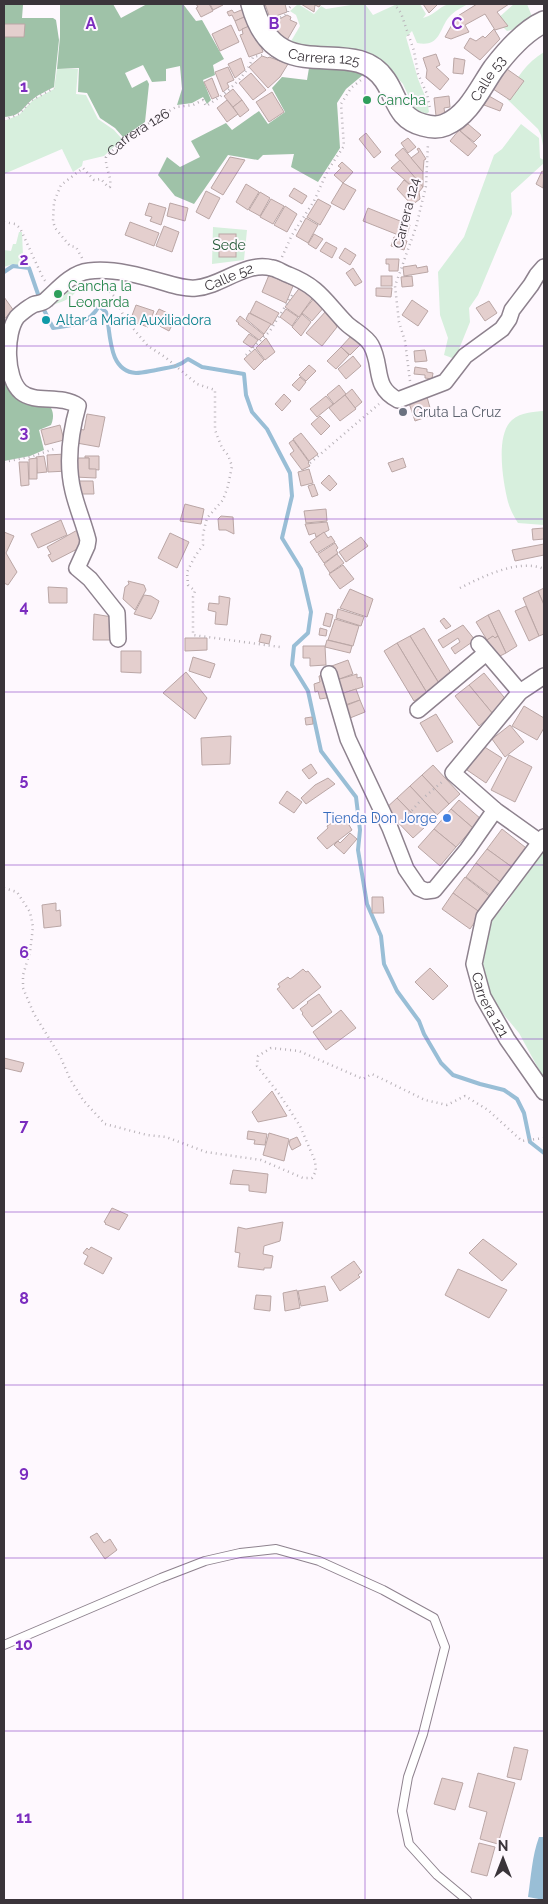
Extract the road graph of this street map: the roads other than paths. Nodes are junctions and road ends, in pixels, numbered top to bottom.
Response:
1 (252, 4) edge
2 (544, 22) edge
3 (400, 109) joint
4 (544, 267) edge
5 (118, 639) dead end
6 (330, 674) dead end
7 (544, 676) edge
8 (520, 692) junction
9 (418, 710) dead end
10 (495, 810) junction
11 (542, 840) edge
12 (544, 1092) edge
13 (4, 1645) edge
14 (465, 1900) edge

1 - 3 street, Carrera 125
2 - 3 street, Calle 53
4 - 5 street, Calle 52
6 - 10 street
7 - 8 street
8 - 9 street
8 - 10 street
10 - 11 street
11 - 12 street, Carrera 121
13 - 14 lane

